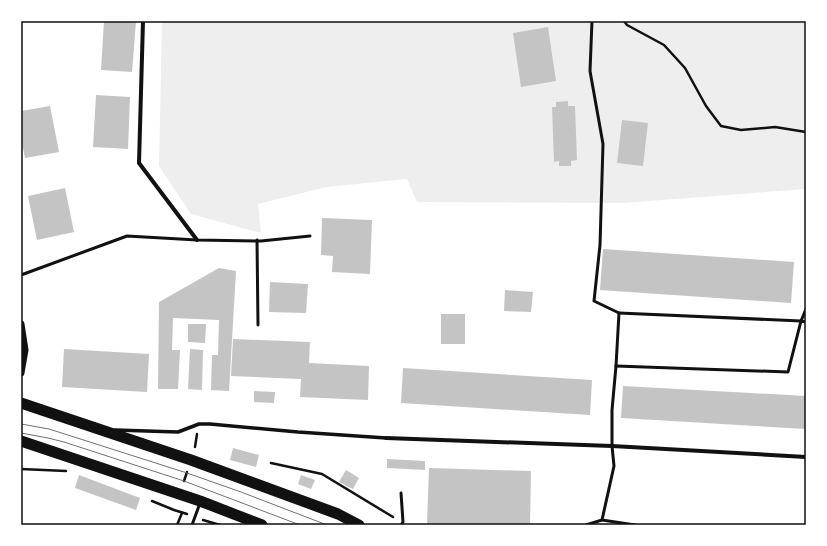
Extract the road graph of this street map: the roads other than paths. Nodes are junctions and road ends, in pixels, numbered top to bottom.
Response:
1 (143, 21) edge
2 (592, 21) edge
3 (310, 236) dead end
4 (197, 240) junction
5 (257, 240) junction
6 (21, 275) edge
7 (806, 309) edge
8 (619, 313) junction
9 (801, 321) junction
10 (806, 322) edge
11 (21, 324) edge
12 (258, 325) dead end
13 (616, 366) junction
14 (21, 373) edge
15 (21, 403) edge
16 (100, 429) junction
17 (386, 438) joint
18 (21, 441) edge
19 (612, 446) junction
20 (806, 457) edge
21 (401, 493) dead end
22 (200, 501) junction
23 (602, 520) junction
24 (402, 524) edge
25 (192, 525) edge
26 (262, 525) edge
27 (359, 525) edge
28 (586, 525) edge
29 (635, 525) edge

1 - 4 street
2 - 8 lane
3 - 5 lane
4 - 5 lane
4 - 6 lane
5 - 12 lane
7 - 9 lane
8 - 9 lane
8 - 13 lane
9 - 10 lane
9 - 13 lane
11 - 14 street
13 - 19 lane
15 - 16 highway
16 - 17 street
16 - 27 highway
17 - 19 street
18 - 22 highway
19 - 20 street
19 - 23 lane
21 - 24 lane
22 - 25 lane
22 - 26 highway
23 - 28 lane
23 - 29 lane

